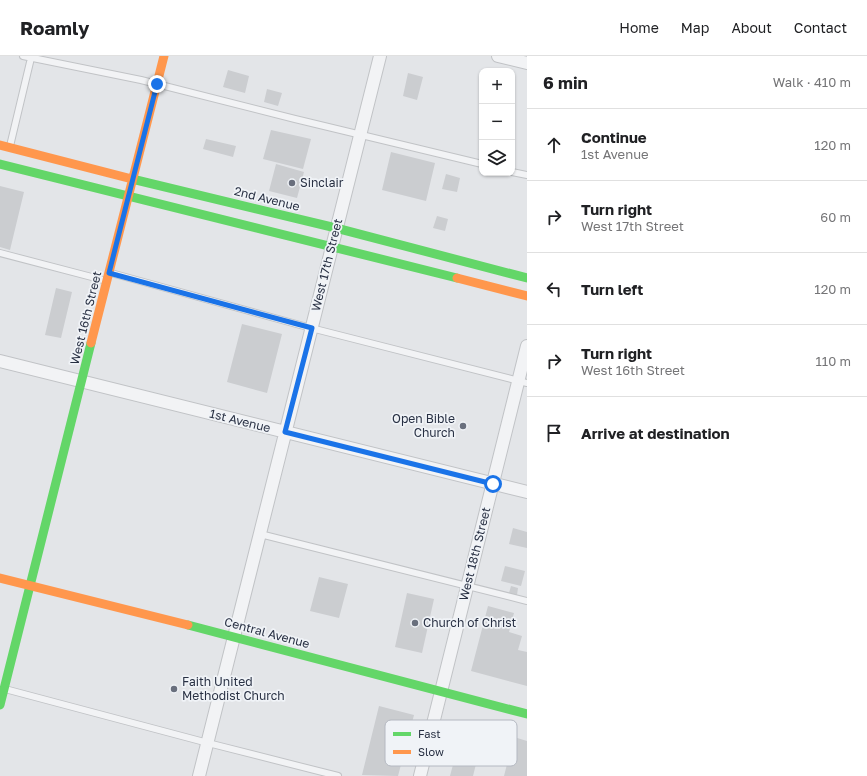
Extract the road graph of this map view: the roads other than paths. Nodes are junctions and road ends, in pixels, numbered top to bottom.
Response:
1 (23, 56) edge
2 (164, 56) edge
3 (380, 56) edge
4 (498, 56) edge
5 (31, 58) junction
6 (527, 63) edge
7 (157, 84) junction
8 (360, 134) junction
9 (5, 146) edge
10 (479, 163) edge
11 (0, 164) edge
12 (515, 173) edge
13 (527, 175) edge
14 (133, 179) junction
15 (129, 196) junction
16 (336, 228) junction
17 (332, 247) junction
18 (0, 253) edge
19 (108, 277) junction
20 (527, 278) edge
21 (527, 296) edge
22 (312, 328) junction
23 (527, 346) edge
24 (0, 361) edge
25 (82, 382) junction
26 (523, 382) edge
27 (285, 432) junction
28 (493, 484) junction
29 (527, 492) edge
30 (260, 534) junction
31 (0, 578) edge
32 (30, 585) junction
33 (467, 586) junction
34 (527, 601) edge
35 (234, 637) junction
36 (2, 688) edge
37 (441, 692) junction
38 (0, 705) edge
39 (527, 714) edge
40 (434, 720) edge
41 (208, 743) junction
42 (422, 766) edge
43 (199, 776) edge
44 (338, 776) edge
45 (420, 776) edge

1 - 5 lane
2 - 7 street, West 16th Street
3 - 8 street, West 17th Street
4 - 6 street
5 - 7 lane
5 - 9 lane
7 - 8 lane
7 - 14 street, West 16th Street
8 - 10 lane
8 - 16 street, West 17th Street
9 - 14 street, 2nd Avenue
11 - 15 street
12 - 13 lane
14 - 15 street, West 16th Street
14 - 16 street, 2nd Avenue
15 - 17 street
15 - 19 street, West 16th Street
16 - 17 street, West 17th Street
16 - 20 street, 2nd Avenue
17 - 21 street
17 - 22 street, West 17th Street
18 - 19 lane
19 - 22 lane
19 - 25 street, West 16th Street
22 - 26 lane
22 - 27 street, West 17th Street
23 - 26 street, West 18th Street
24 - 25 street, 1st Avenue
25 - 27 street, 1st Avenue
25 - 32 street, West 16th Street
26 - 28 street, West 18th Street
27 - 28 street, 1st Avenue
27 - 30 street, West 17th Street
28 - 29 street, 1st Avenue
28 - 33 street, West 18th Street
30 - 33 lane
30 - 35 street, West 17th Street
31 - 32 street, Central Avenue
32 - 35 street, Central Avenue
32 - 36 street, West 16th Street
33 - 34 lane
33 - 37 street, West 18th Street
35 - 37 street, Central Avenue
35 - 41 street, West 17th Street
36 - 38 street, West 16th Street
36 - 41 lane
37 - 39 street, Central Avenue
37 - 40 street, West 18th Street
41 - 43 street, West 17th Street
41 - 44 lane
42 - 45 street, West 18th Street

